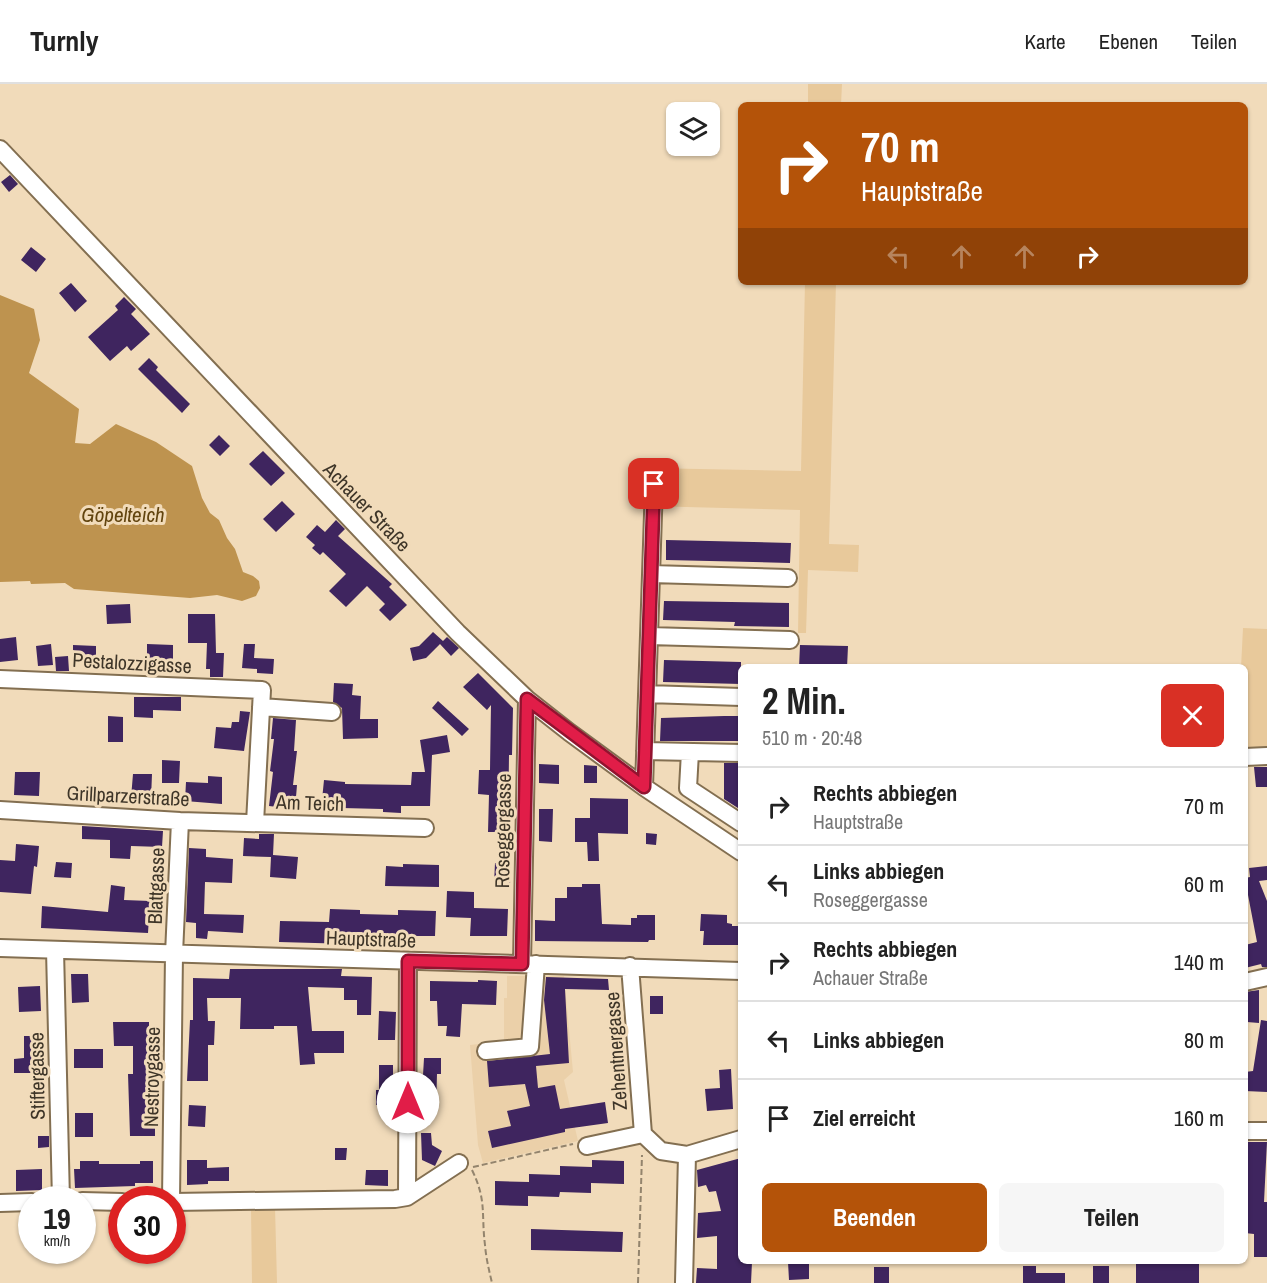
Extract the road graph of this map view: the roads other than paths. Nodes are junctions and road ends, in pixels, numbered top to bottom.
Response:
1 (0, 149) edge
2 (654, 484) dead end
3 (651, 574) junction
4 (788, 578) dead end
5 (649, 636) junction
6 (790, 640) dead end
7 (0, 678) edge
8 (647, 694) junction
9 (738, 697) edge
10 (262, 698) junction
11 (527, 699) junction
12 (332, 712) dead end
13 (645, 751) junction
14 (690, 752) junction
15 (738, 753) edge
16 (1267, 756) edge
17 (1248, 757) edge
18 (644, 787) junction
19 (0, 810) edge
20 (180, 821) junction
21 (738, 821) edge
22 (255, 823) junction
23 (425, 828) dead end
24 (738, 850) edge
25 (0, 948) edge
26 (56, 950) junction
27 (174, 954) junction
28 (408, 961) junction
29 (529, 964) junction
30 (630, 966) junction
31 (738, 971) edge
32 (1267, 977) edge
33 (1248, 981) edge
34 (486, 1051) dead end
35 (1248, 1131) edge
36 (1267, 1131) edge
37 (643, 1134) junction
38 (738, 1140) edge
39 (587, 1146) road end
40 (687, 1155) junction
41 (459, 1163) dead end
42 (62, 1186) edge
43 (172, 1186) edge
44 (407, 1197) junction
45 (186, 1201) edge
46 (18, 1202) edge
47 (0, 1203) edge
48 (684, 1283) edge

1 - 11 street, Achauer Straße
2 - 3 street
3 - 4 street
3 - 5 street
5 - 6 street
5 - 8 street
7 - 10 street, Pestalozzigasse
8 - 9 street
8 - 13 street
10 - 12 street, Pestalozzigasse
10 - 22 street, Am Teich
11 - 18 street, Achauer Straße
11 - 29 street, Roseggergasse
13 - 14 street
13 - 18 street
14 - 15 street
14 - 21 street
16 - 17 street
18 - 24 street, Achauer Straße
19 - 20 street, Grillparzerstraße
20 - 22 street, Grillparzerstraße
20 - 27 street, Blattgasse
22 - 23 street, Am Teich
25 - 26 street, Hauptstraße
26 - 27 street, Hauptstraße
26 - 42 street, Stiftergasse
27 - 28 street, Hauptstraße
27 - 43 street, Nestroygasse
28 - 29 street, Hauptstraße
28 - 44 street
29 - 30 street, Hauptstraße
29 - 34 street, Roseggergasse
30 - 31 street, Hauptstraße
30 - 37 street, Zehentnergasse
32 - 33 street
35 - 36 street
37 - 39 street
37 - 40 street
38 - 40 street
40 - 48 street
41 - 44 street
44 - 45 street
46 - 47 street

